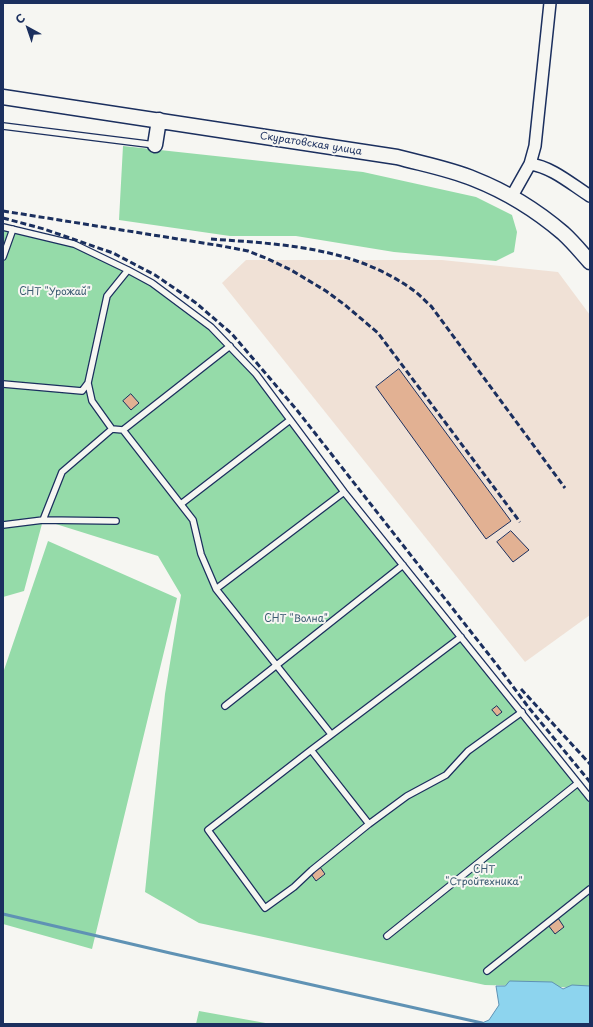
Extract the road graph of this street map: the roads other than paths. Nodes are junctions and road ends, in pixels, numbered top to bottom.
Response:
1 (550, 3) edge
2 (3, 97) edge
3 (159, 120) junction
4 (3, 126) edge
5 (155, 145) joint
6 (530, 164) junction
7 (512, 196) junction
8 (590, 196) edge
9 (3, 227) edge
10 (13, 228) junction
11 (3, 257) edge
12 (590, 262) edge
13 (128, 270) junction
14 (230, 346) junction
15 (88, 383) junction
16 (3, 384) edge
17 (290, 420) junction
18 (112, 429) junction
19 (123, 430) junction
20 (344, 492) junction
21 (181, 504) junction
22 (43, 520) junction
23 (116, 521) dead end
24 (3, 525) edge
25 (403, 565) junction
26 (216, 589) junction
27 (461, 637) junction
28 (276, 666) junction
29 (225, 706) dead end
30 (522, 712) junction
31 (331, 734) junction
32 (311, 750) junction
33 (578, 783) junction
34 (590, 798) edge
35 (369, 824) junction
36 (590, 889) edge
37 (387, 936) dead end
38 (487, 971) dead end

1 - 6 street
2 - 3 street, Скуратовская улица
3 - 5 street
3 - 7 street, Скуратовская улица
4 - 5 lane
6 - 7 street
6 - 8 street
7 - 12 street, Скуратовская улица
9 - 10 lane
10 - 11 lane
10 - 13 lane
13 - 14 lane
13 - 15 lane
14 - 17 lane
14 - 19 lane
15 - 16 lane
15 - 18 lane
17 - 20 lane
17 - 21 lane
18 - 19 lane
18 - 22 lane
19 - 21 lane
20 - 25 lane
20 - 26 lane
21 - 26 lane
22 - 23 lane
22 - 24 lane
25 - 27 lane
25 - 28 lane
26 - 28 lane
27 - 30 lane
27 - 31 lane
28 - 29 lane
28 - 31 lane
30 - 33 lane
30 - 35 lane
31 - 32 lane
32 - 35 lane
32 - 35 lane
33 - 34 lane
33 - 37 lane
36 - 38 lane

